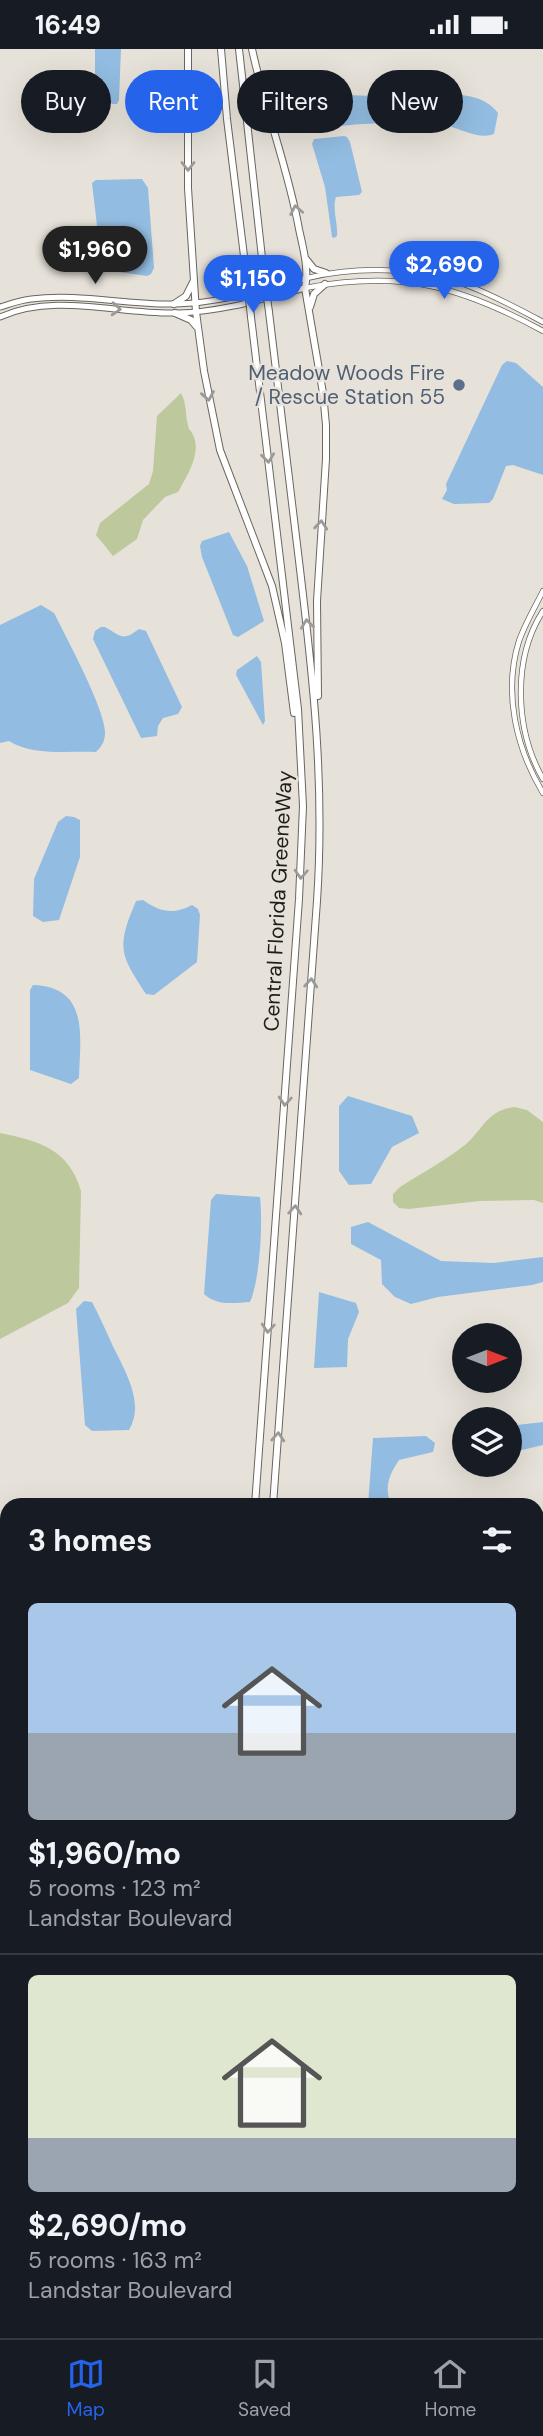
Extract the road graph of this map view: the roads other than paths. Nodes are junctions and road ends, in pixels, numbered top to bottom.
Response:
1 (188, 49) edge
2 (221, 49) edge
3 (239, 49) edge
4 (252, 49) edge
5 (304, 255) junction
6 (327, 274) junction
7 (195, 277) junction
8 (307, 278) junction
9 (325, 284) junction
10 (305, 288) junction
11 (196, 302) junction
12 (174, 304) junction
13 (0, 307) edge
14 (310, 309) junction
15 (196, 312) junction
16 (175, 313) junction
17 (0, 317) edge
18 (543, 322) edge
19 (197, 328) junction
20 (543, 331) edge
21 (543, 591) edge
22 (543, 611) edge
23 (318, 740) junction
24 (543, 779) edge
25 (543, 793) edge
26 (303, 806) junction
27 (256, 1498) edge
28 (274, 1498) edge

1 -> 7 highway
2 -> 26 highway, Central Florida GreeneWay, bridge
23 -> 3 highway, Central Florida GreeneWay, bridge
5 -> 4 highway
5 - 6 highway
5 - 8 highway
6 - 8 street
6 - 18 street
7 - 11 highway
7 - 12 highway
8 - 10 highway
8 - 11 main road
9 - 10 street
9 - 14 highway
9 - 20 street
10 - 14 highway
10 - 15 main road
11 - 12 main road
11 - 15 highway
12 - 13 main road
23 -> 14 highway
15 - 16 main road
15 - 19 highway
17 -> 16 main road
16 - 19 highway
19 -> 26 highway
21 - 25 street
22 - 24 street
28 -> 23 highway, Central Florida GreeneWay
26 -> 27 highway, Central Florida GreeneWay

